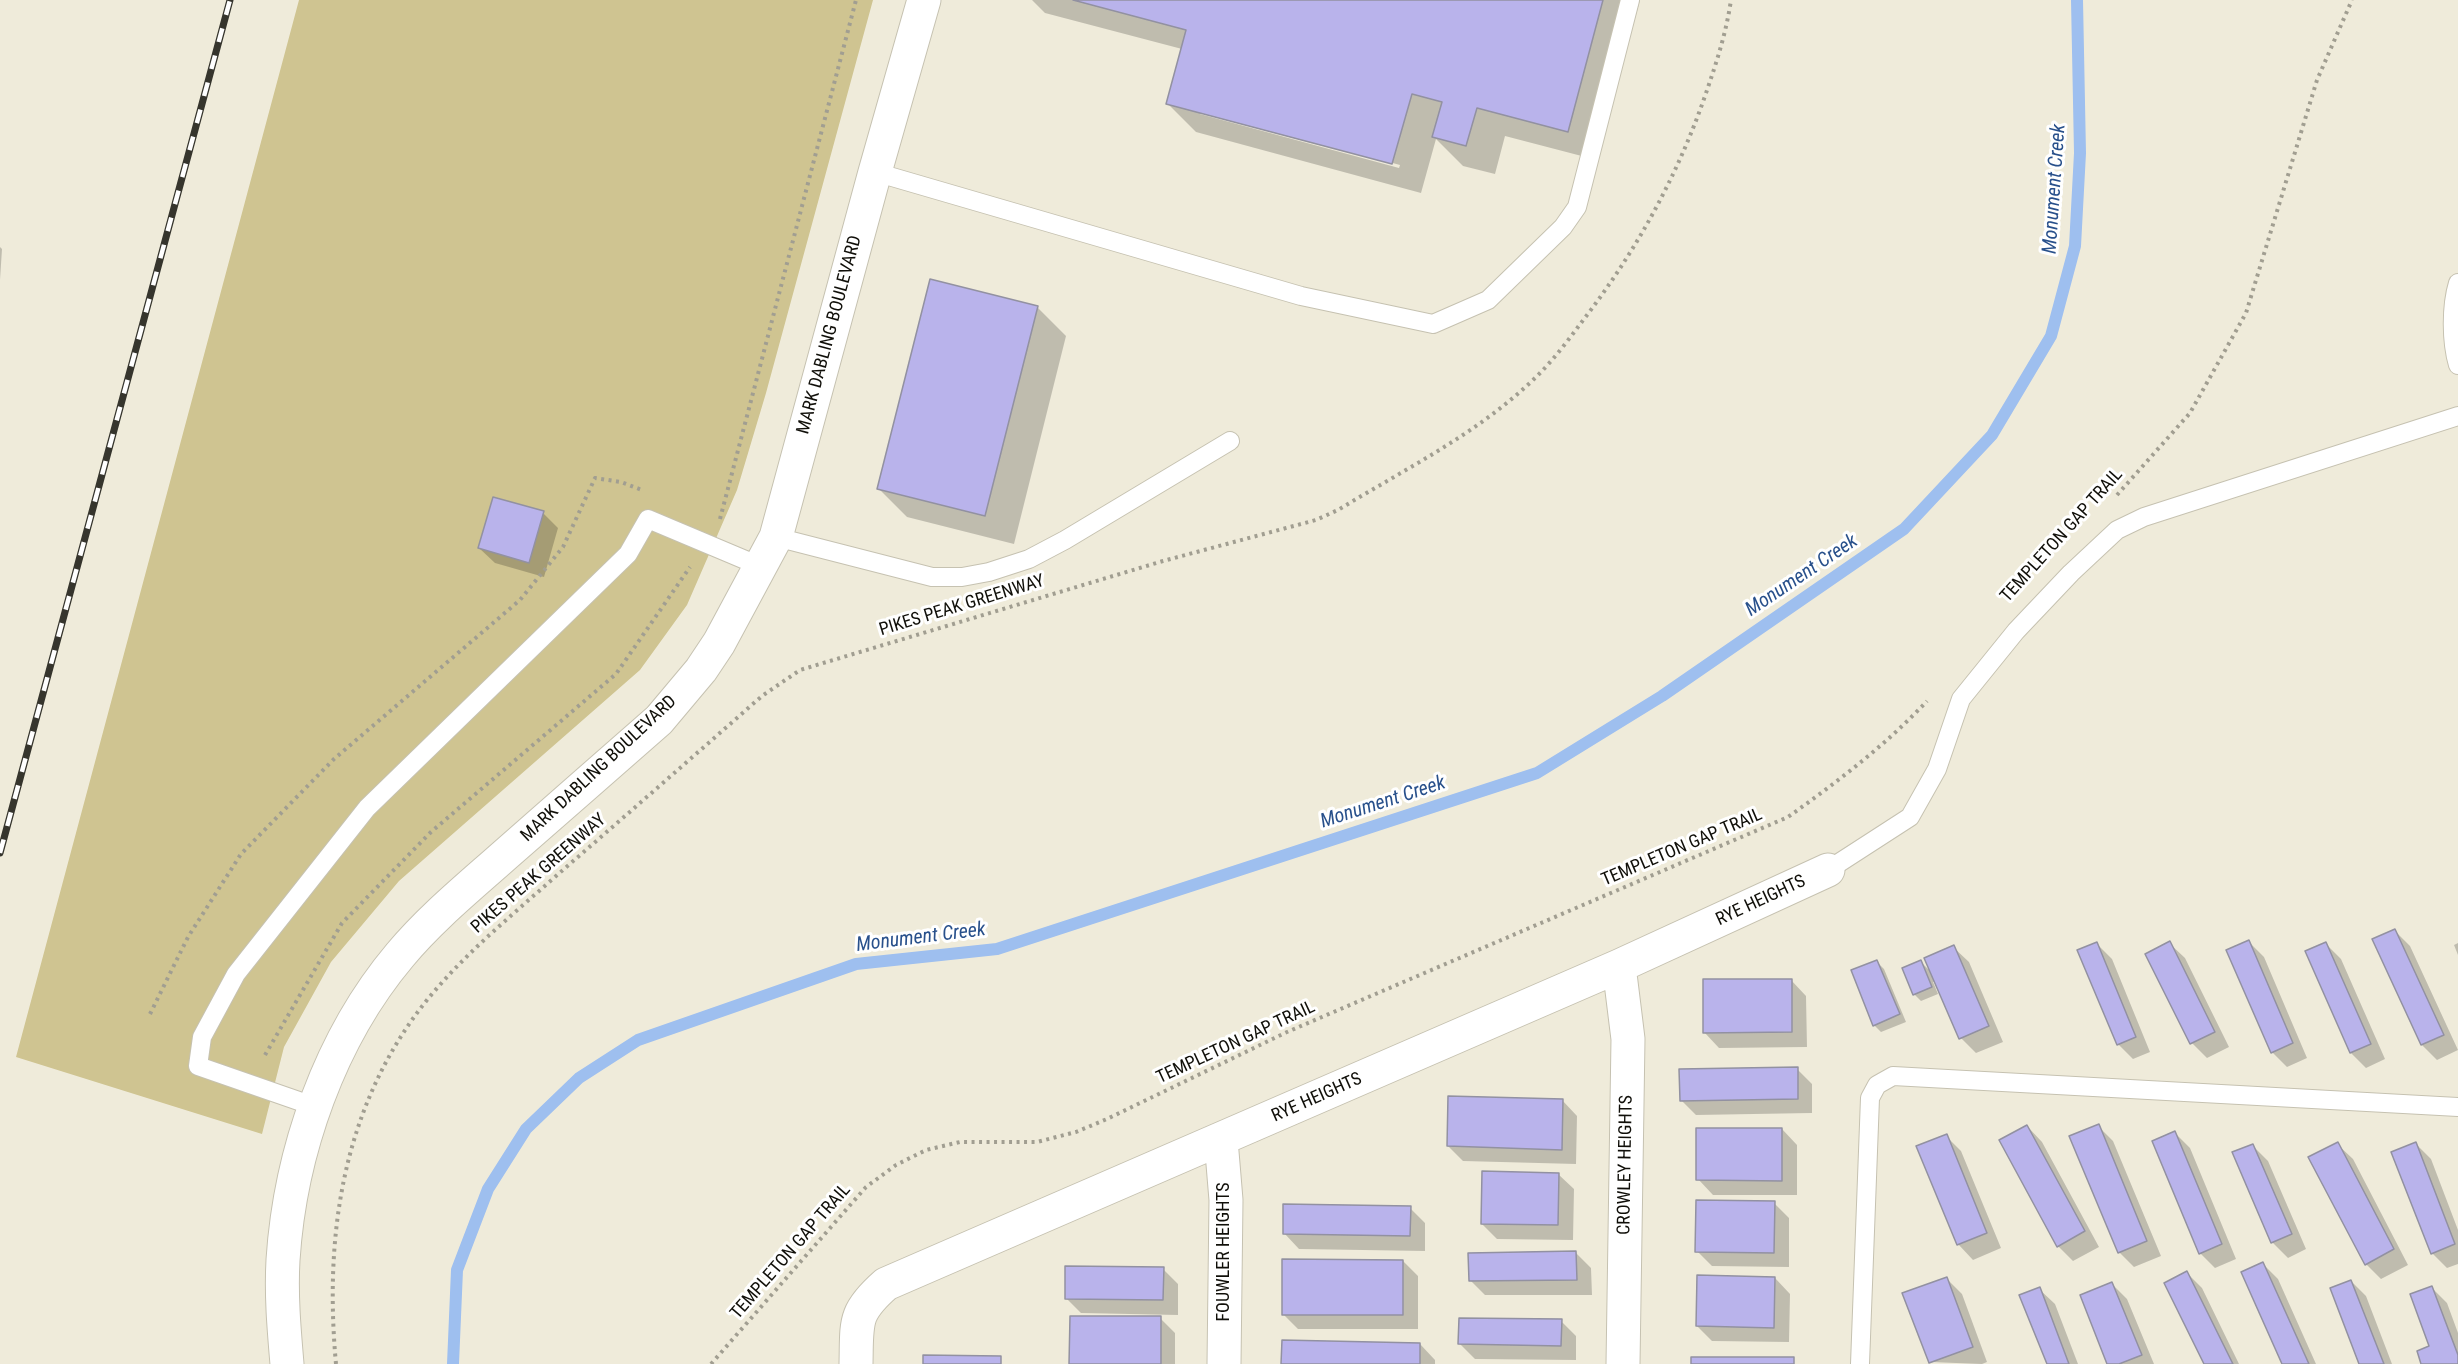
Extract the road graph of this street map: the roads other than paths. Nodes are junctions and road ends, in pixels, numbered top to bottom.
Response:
1 (924, 0) edge
2 (1630, 0) edge
3 (874, 172) junction
4 (2458, 282) edge
5 (2458, 365) edge
6 (2458, 416) edge
7 (1230, 441) dead end
8 (776, 537) junction
9 (762, 567) junction
10 (1828, 870) joint
11 (1619, 966) junction
12 (316, 1107) junction
13 (2458, 1107) edge
14 (1221, 1140) junction
15 (287, 1364) edge
16 (856, 1364) edge
17 (1224, 1364) edge
18 (1623, 1364) edge
19 (1860, 1364) edge

1 - 3 street, MARK DABLING BOULEVARD
2 - 3 lane
3 - 8 street, MARK DABLING BOULEVARD
4 - 5 lane
6 - 10 lane
7 - 8 lane
8 - 9 street, MARK DABLING BOULEVARD
9 - 12 street, MARK DABLING BOULEVARD
9 - 12 lane
10 - 11 street, RYE HEIGHTS
11 - 14 street, RYE HEIGHTS
11 - 18 street, CROWLEY HEIGHTS
12 - 15 street, MARK DABLING BOULEVARD
13 - 19 lane
14 - 16 street, RYE HEIGHTS
14 - 17 street, FOUWLER HEIGHTS

